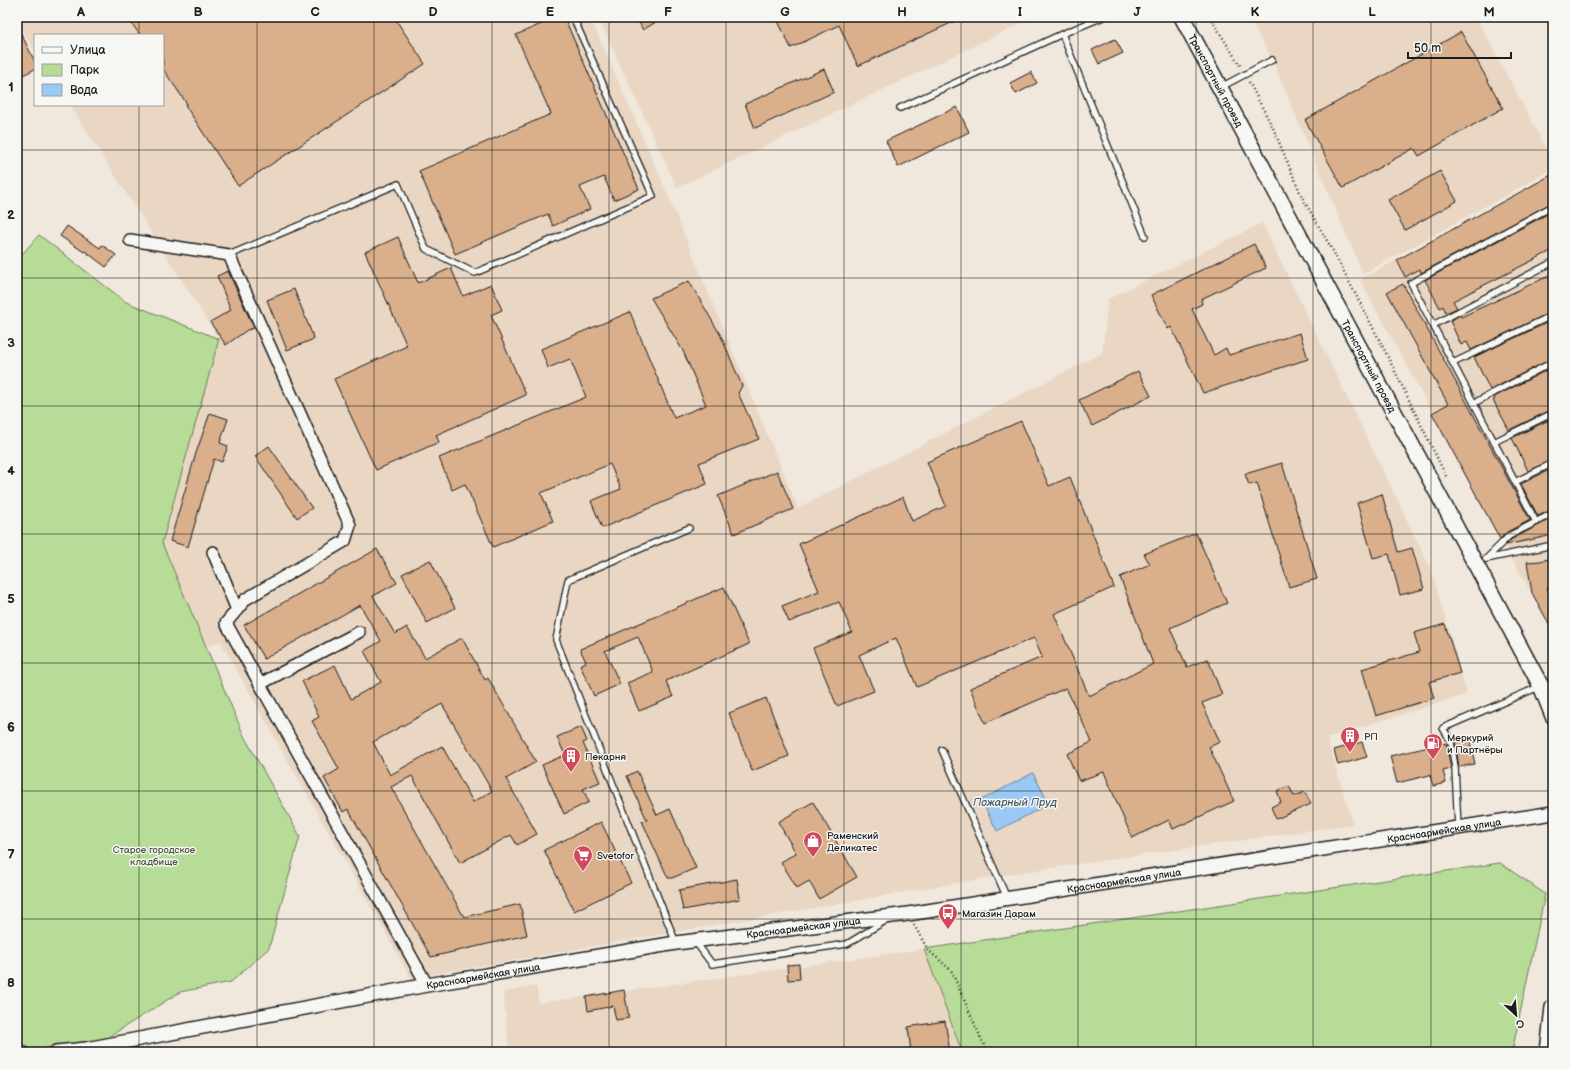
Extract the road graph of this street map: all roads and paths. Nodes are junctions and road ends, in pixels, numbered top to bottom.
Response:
1 (573, 17) edge
2 (1103, 17) edge
3 (1182, 17) edge
4 (1210, 17) edge
5 (1062, 34) junction
6 (1272, 60) dead end
7 (1245, 74) junction
8 (1221, 87) junction
9 (900, 108) dead end
10 (1553, 206) edge
11 (1145, 236) dead end
12 (130, 240) dead end
13 (229, 255) junction
14 (1553, 262) edge
15 (1553, 315) edge
16 (1433, 325) junction
17 (1553, 362) edge
18 (1453, 363) junction
19 (1474, 403) junction
20 (1553, 413) edge
21 (1494, 442) junction
22 (1553, 463) edge
23 (1449, 481) dead end
24 (1515, 482) junction
25 (1553, 513) edge
26 (1536, 522) junction
27 (689, 528) dead end
28 (1553, 545) edge
29 (213, 552) dead end
30 (1481, 562) junction
31 (237, 610) junction
32 (359, 632) dead end
33 (260, 684) junction
34 (1541, 686) junction
35 (1553, 716) edge
36 (942, 750) dead end
37 (1553, 813) edge
38 (1458, 827) junction
39 (1007, 898) junction
40 (908, 914) junction
41 (893, 916) junction
42 (695, 941) junction
43 (676, 943) junction
44 (427, 985) junction
45 (1553, 1007) edge
46 (86, 1051) edge
47 (56, 1052) edge
48 (987, 1052) edge
49 (1548, 1052) edge

1 - 13 lane
2 - 5 lane
3 - 8 main road, Транспортный проезд
4 - 7 path
5 - 9 lane
5 - 11 lane
6 - 7 lane
7 - 8 lane
7 - 23 path
8 - 30 main road, Транспортный проезд
10 - 16 lane
12 - 13 street
13 - 31 street
14 - 16 lane
15 - 18 lane
16 - 18 lane
17 - 19 lane
18 - 19 lane
19 - 21 lane
20 - 21 lane
21 - 24 lane
22 - 24 lane
24 - 26 lane
25 - 26 lane
26 - 30 lane
27 - 43 lane
28 - 30 lane
29 - 31 street
30 - 34 main road, Транспортный проезд
31 - 33 street
32 - 33 street
33 - 44 street
34 - 35 main road, Транспортный проезд
34 - 38 lane
36 - 39 lane
37 - 38 street, Красноармейская улица
38 - 39 street, Красноармейская улица
39 - 40 street, Красноармейская улица
40 - 41 street, Красноармейская улица
40 - 48 path
41 - 42 street, Красноармейская улица
41 - 42 lane
42 - 43 street, Красноармейская улица
43 - 44 street, Красноармейская улица
44 - 46 street, Красноармейская улица
45 - 49 main road
46 - 47 street, Красноармейская улица

